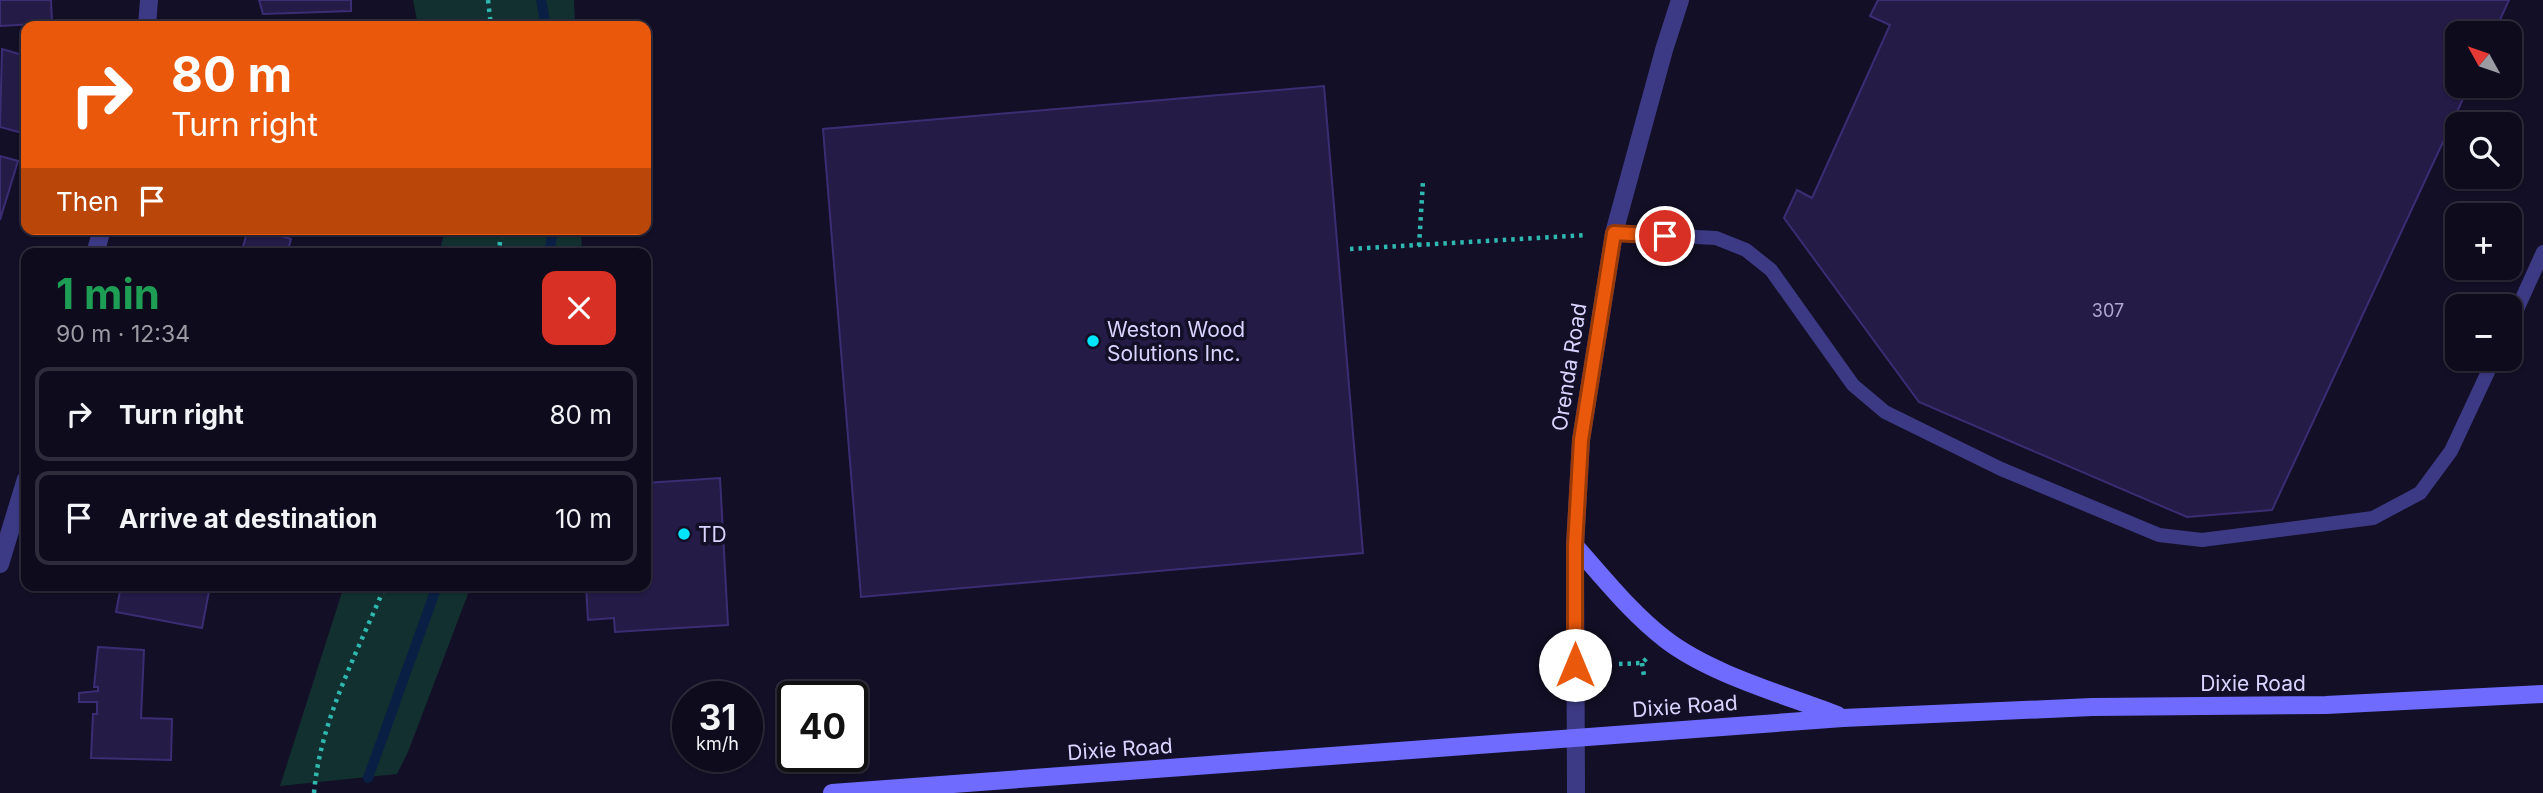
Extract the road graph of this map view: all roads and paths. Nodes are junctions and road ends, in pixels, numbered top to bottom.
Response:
1 (149, 0) edge
2 (488, 0) edge
3 (1680, 0) edge
4 (147, 21) edge
5 (490, 21) edge
6 (1423, 181) dead end
7 (1614, 233) junction
8 (1419, 246) junction
9 (1350, 250) dead end
10 (2543, 252) edge
11 (2522, 298) edge
12 (2488, 371) edge
13 (21, 495) edge
14 (1575, 546) junction
15 (0, 564) edge
16 (383, 591) edge
17 (1619, 664) dead end
18 (1644, 676) dead end
19 (2543, 694) edge
20 (1843, 718) junction
21 (1575, 737) junction
22 (314, 793) edge
23 (832, 793) edge
24 (1576, 793) edge

1 - 4 street
2 - 5 path
3 - 7 street, Orenda Road
6 - 8 path
7 - 8 path
7 - 12 lane
7 - 14 street, Orenda Road
8 - 9 path
10 - 11 lane
13 - 15 street
14 - 20 main road
14 - 21 street, Orenda Road
16 - 22 path
17 - 18 path
19 - 20 main road, Dixie Road
20 - 21 main road, Dixie Road
21 - 23 main road, Dixie Road
21 - 24 street, Orenda Road

